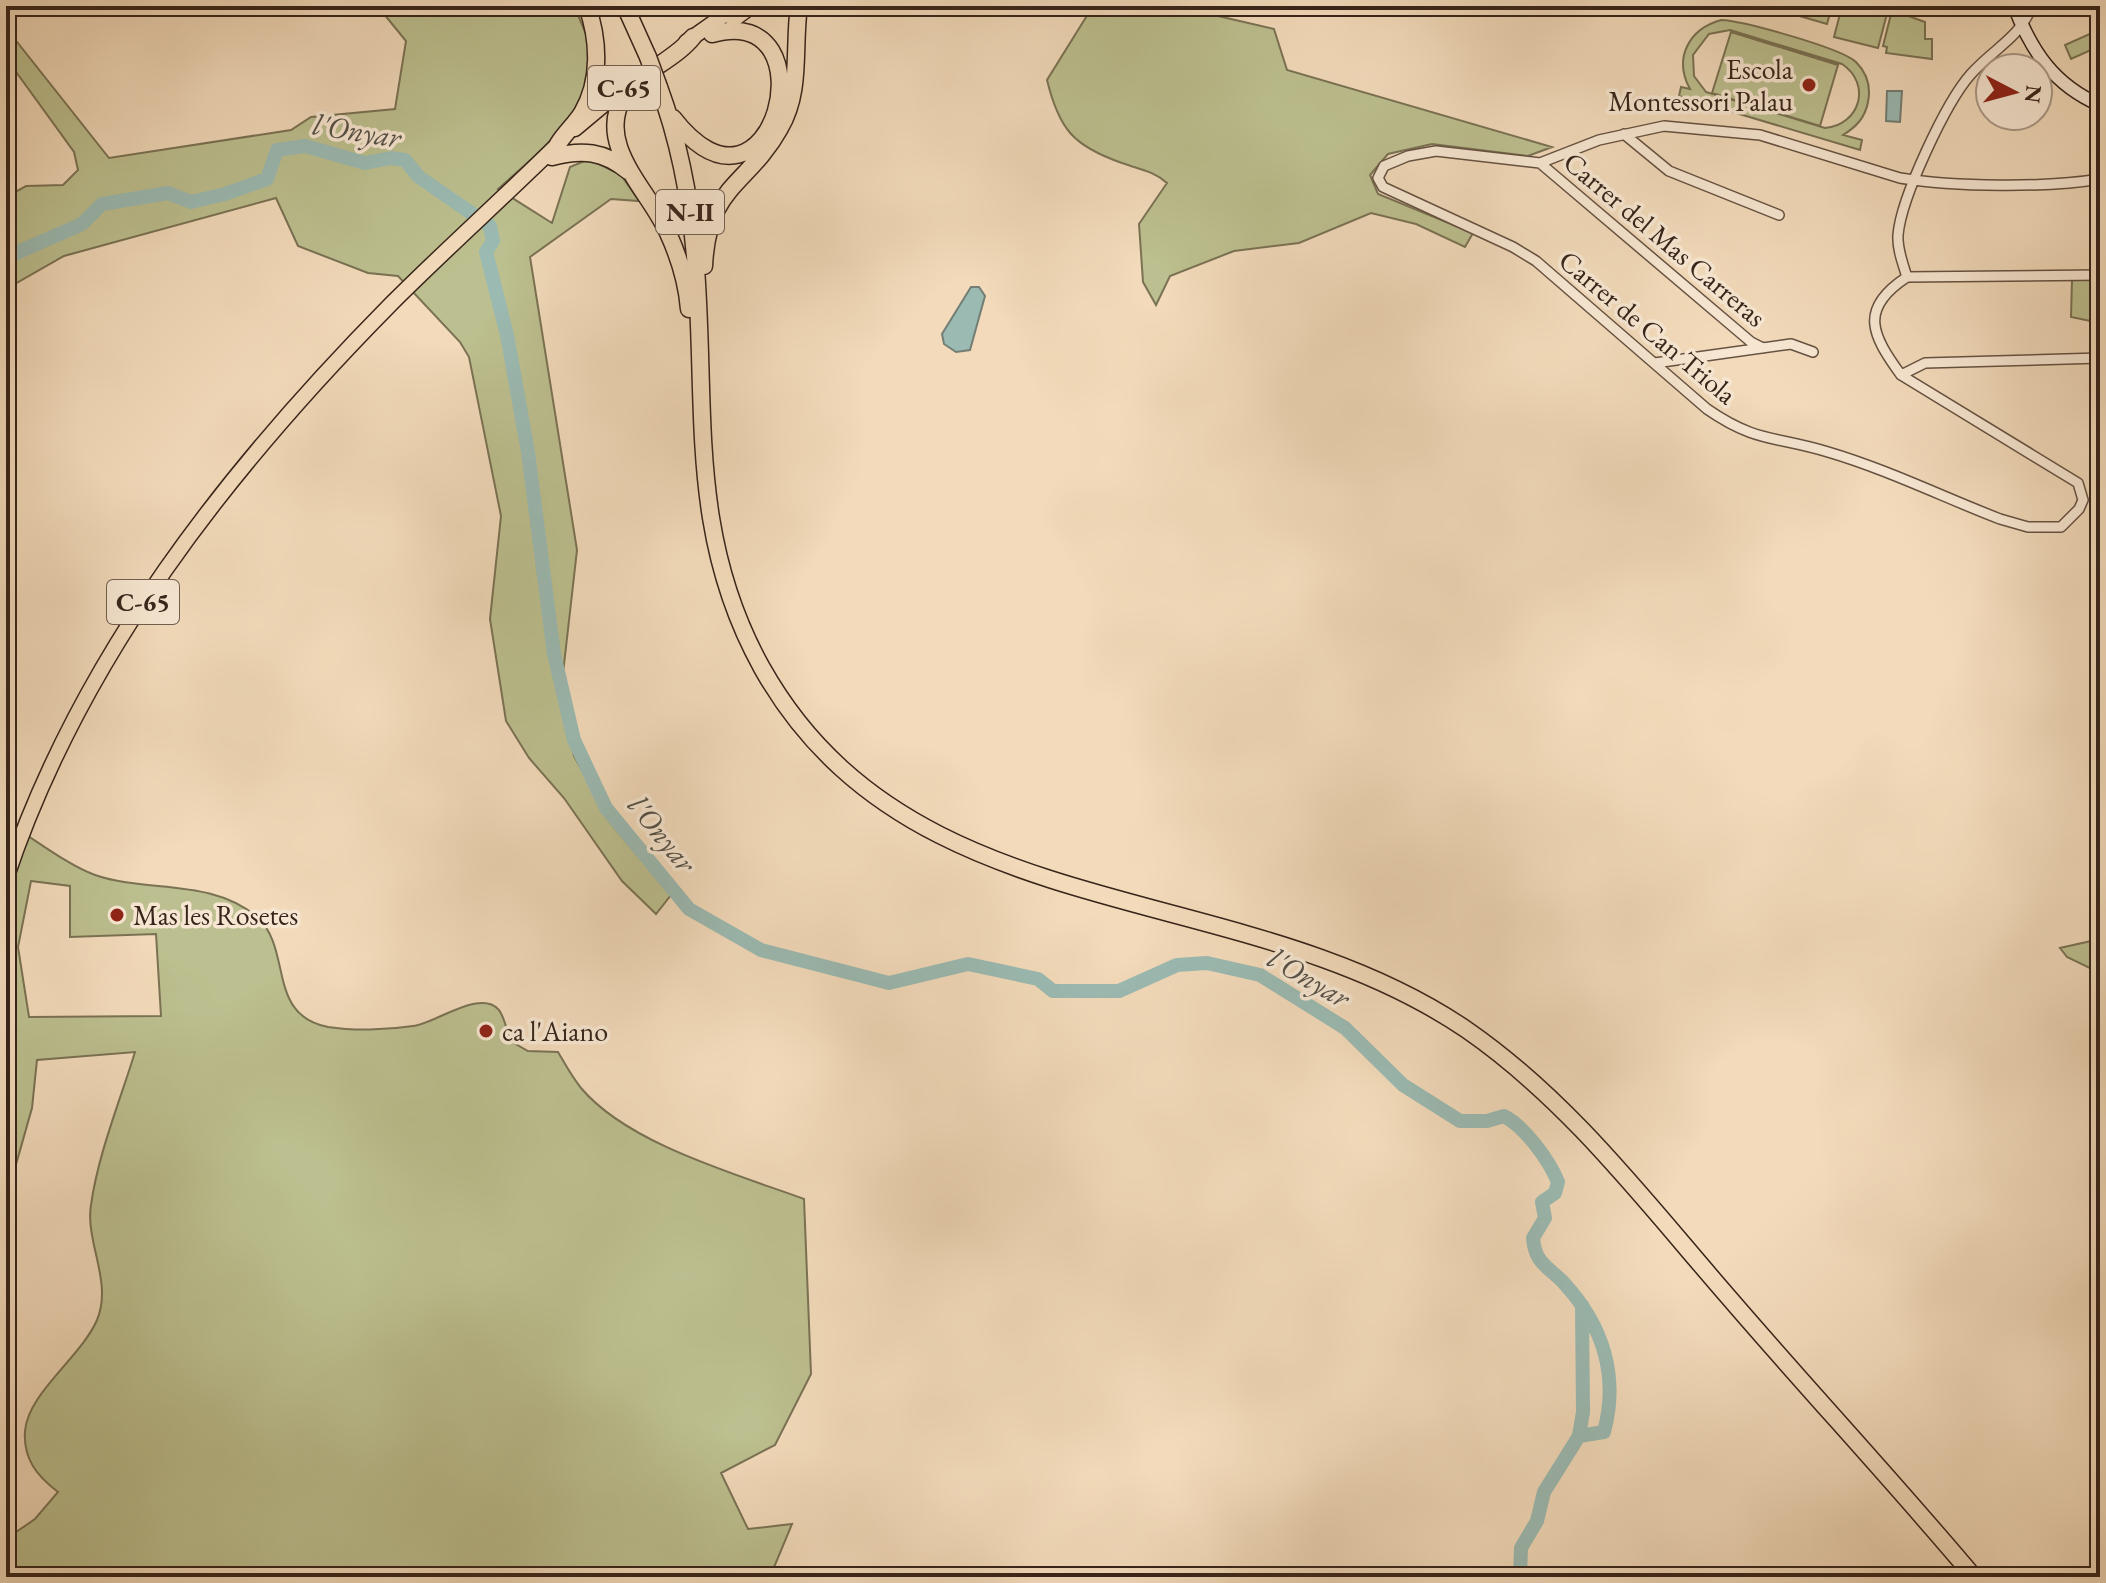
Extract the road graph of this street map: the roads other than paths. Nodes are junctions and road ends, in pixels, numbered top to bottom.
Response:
1 (587, 6) edge
2 (625, 6) edge
3 (752, 6) edge
4 (799, 6) edge
5 (2014, 6) edge
6 (2032, 6) edge
7 (733, 8) edge
8 (2024, 27) junction
9 (712, 34) junction
10 (693, 37) junction
11 (622, 101) junction
12 (2100, 105) edge
13 (668, 111) junction
14 (1624, 134) junction
15 (555, 150) junction
16 (1540, 163) junction
17 (631, 173) junction
18 (2100, 179) edge
19 (1914, 180) junction
20 (1779, 215) dead end
21 (2100, 275) edge
22 (1907, 277) junction
23 (698, 315) junction
24 (1763, 348) junction
25 (1813, 352) dead end
26 (2100, 358) edge
27 (1655, 363) junction
28 (1901, 375) junction
29 (704, 474) junction
30 (6, 879) edge
31 (1974, 1577) edge

1 - 15 highway
2 - 13 highway, N-II, bridge
3 - 9 main road, C-65
4 - 23 highway
5 - 8 street
6 - 8 street
7 - 10 main road, C-65
8 - 12 street
8 - 19 street
9 - 11 main road, C-65
9 - 13 highway
10 - 11 highway
10 - 15 main road, C-65
11 - 15 main road, C-65
11 - 17 highway
13 - 23 highway, N-II
14 - 16 street
14 - 19 street
14 - 20 street
15 - 17 highway
15 - 30 main road, C-65
16 - 24 street, Carrer del Mas Carreras
16 - 27 street, Carrer de Can Triola
17 - 29 highway
18 - 19 street
19 - 22 street
21 - 22 street
22 - 28 street
23 - 29 highway, N-II
24 - 25 street, Carrer del Mas Carreras
24 - 27 street, Carrer del Mas Carreras
26 - 28 street
27 - 28 street, Carrer de Can Triola
29 - 31 highway, N-II

